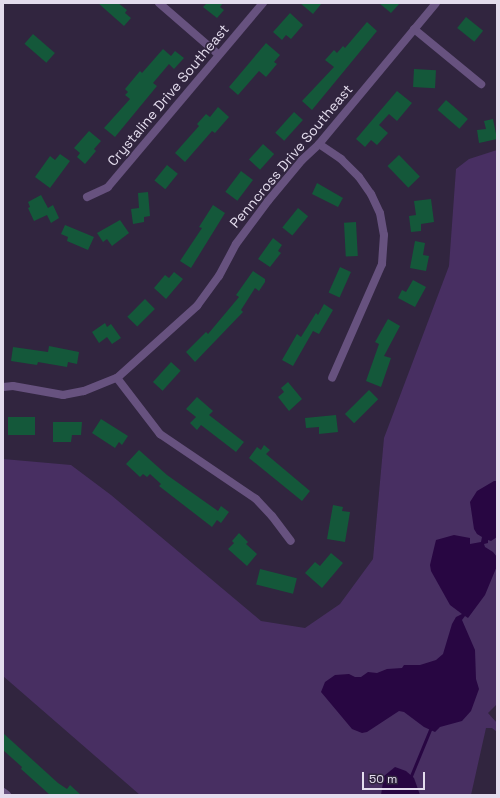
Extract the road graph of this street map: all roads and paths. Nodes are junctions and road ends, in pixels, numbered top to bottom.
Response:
1 (159, 3) edge
2 (263, 3) edge
3 (436, 3) edge
4 (414, 29) junction
5 (219, 55) junction
6 (481, 84) dead end
7 (319, 144) junction
8 (87, 197) dead end
9 (117, 378) junction
10 (332, 378) dead end
11 (3, 387) edge
12 (291, 541) dead end
13 (3, 792) edge
14 (7, 795) edge

1 - 5 street
2 - 5 street, Crystaline Drive Southeast
3 - 4 street, Penncross Drive Southeast
4 - 6 street
4 - 7 street, Penncross Drive Southeast
5 - 8 street, Crystaline Drive Southeast
7 - 9 street, Penncross Drive Southeast
7 - 10 street
9 - 11 street, Penncross Drive Southeast
9 - 12 street
13 - 14 street

